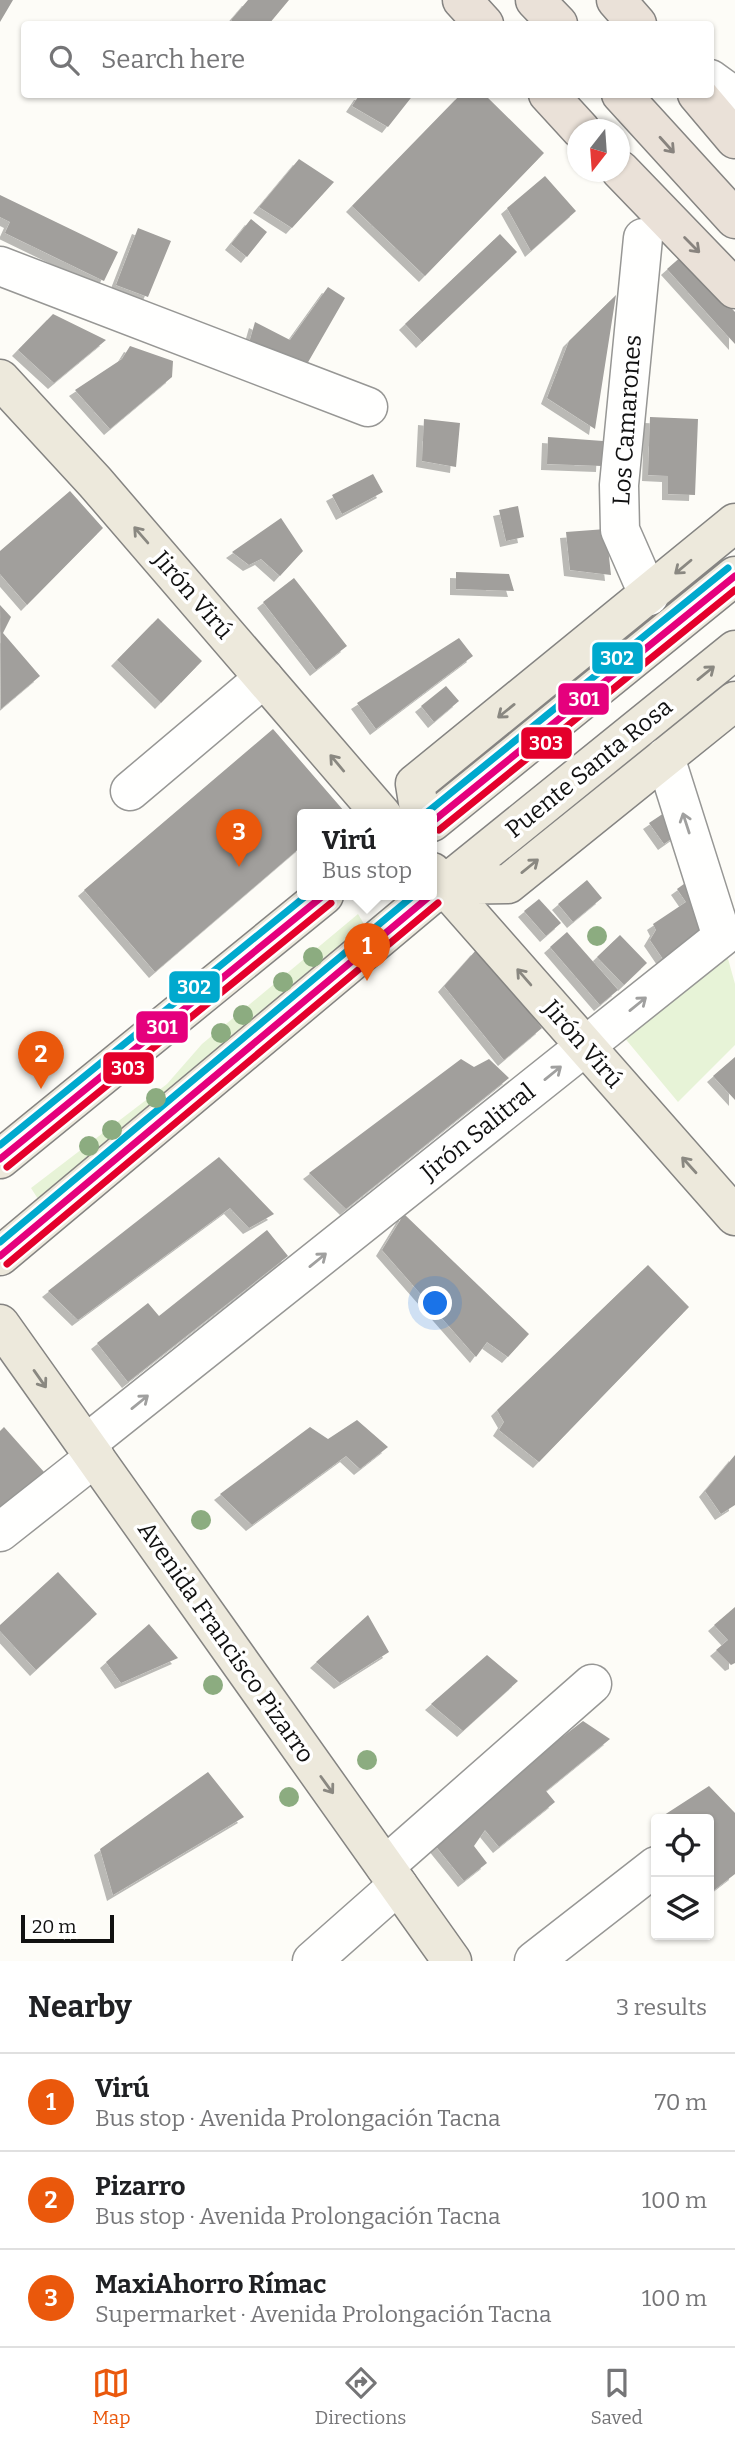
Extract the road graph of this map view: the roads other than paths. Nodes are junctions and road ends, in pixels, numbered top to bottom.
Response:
1 (461, 0) edge
2 (535, 0) edge
3 (481, 21) edge
4 (555, 21) edge
5 (714, 82) edge
6 (735, 97) edge
7 (552, 98) edge
8 (625, 98) edge
9 (700, 98) edge
10 (571, 119) edge
11 (735, 139) edge
12 (630, 180) edge
13 (735, 219) edge
14 (643, 238) dead end
15 (0, 266) edge
16 (735, 289) edge
17 (0, 379) edge
18 (368, 407) dead end
19 (735, 523) edge
20 (735, 576) edge
21 (649, 596) junction
22 (735, 650) edge
23 (264, 678) junction
24 (735, 701) edge
25 (665, 757) junction
26 (130, 791) dead end
27 (377, 809) edge
28 (419, 809) edge
29 (437, 818) edge
30 (437, 885) edge
31 (437, 887) edge
32 (437, 889) edge
33 (318, 900) edge
34 (420, 900) edge
35 (585, 1047) junction
36 (0, 1159) edge
37 (735, 1216) edge
38 (0, 1256) edge
39 (0, 1324) edge
40 (90, 1450) junction
41 (0, 1532) edge
42 (592, 1684) dead end
43 (651, 1870) edge
44 (392, 1875) junction
45 (312, 1961) edge
46 (452, 1961) edge
47 (534, 1961) edge

1 - 3 highway
2 - 4 highway
5 - 6 street
7 - 10 highway
8 -> 13 highway
9 - 11 highway
12 -> 16 highway
14 - 21 street, Los Camarones
15 - 18 street
23 -> 17 main road, Jirón Virú
19 -> 21 main road
20 - 29 main road
21 -> 28 main road
30 -> 22 main road, Puente Santa Rosa
23 - 26 street
27 -> 23 main road, Jirón Virú
24 - 25 main road
31 -> 25 main road
35 -> 25 street, Jirón Salitral
35 -> 32 main road, Jirón Virú
33 - 36 main road
34 - 38 main road, Puente Santa Rosa
37 -> 35 main road, Jirón Virú
40 -> 35 street, Jirón Salitral
39 -> 40 main road, Avenida Francisco Pizarro
40 - 41 street, Jirón Salitral
40 -> 44 main road, Avenida Francisco Pizarro
42 - 44 street
43 - 47 street
44 - 45 street
44 - 46 main road, Avenida Francisco Pizarro

